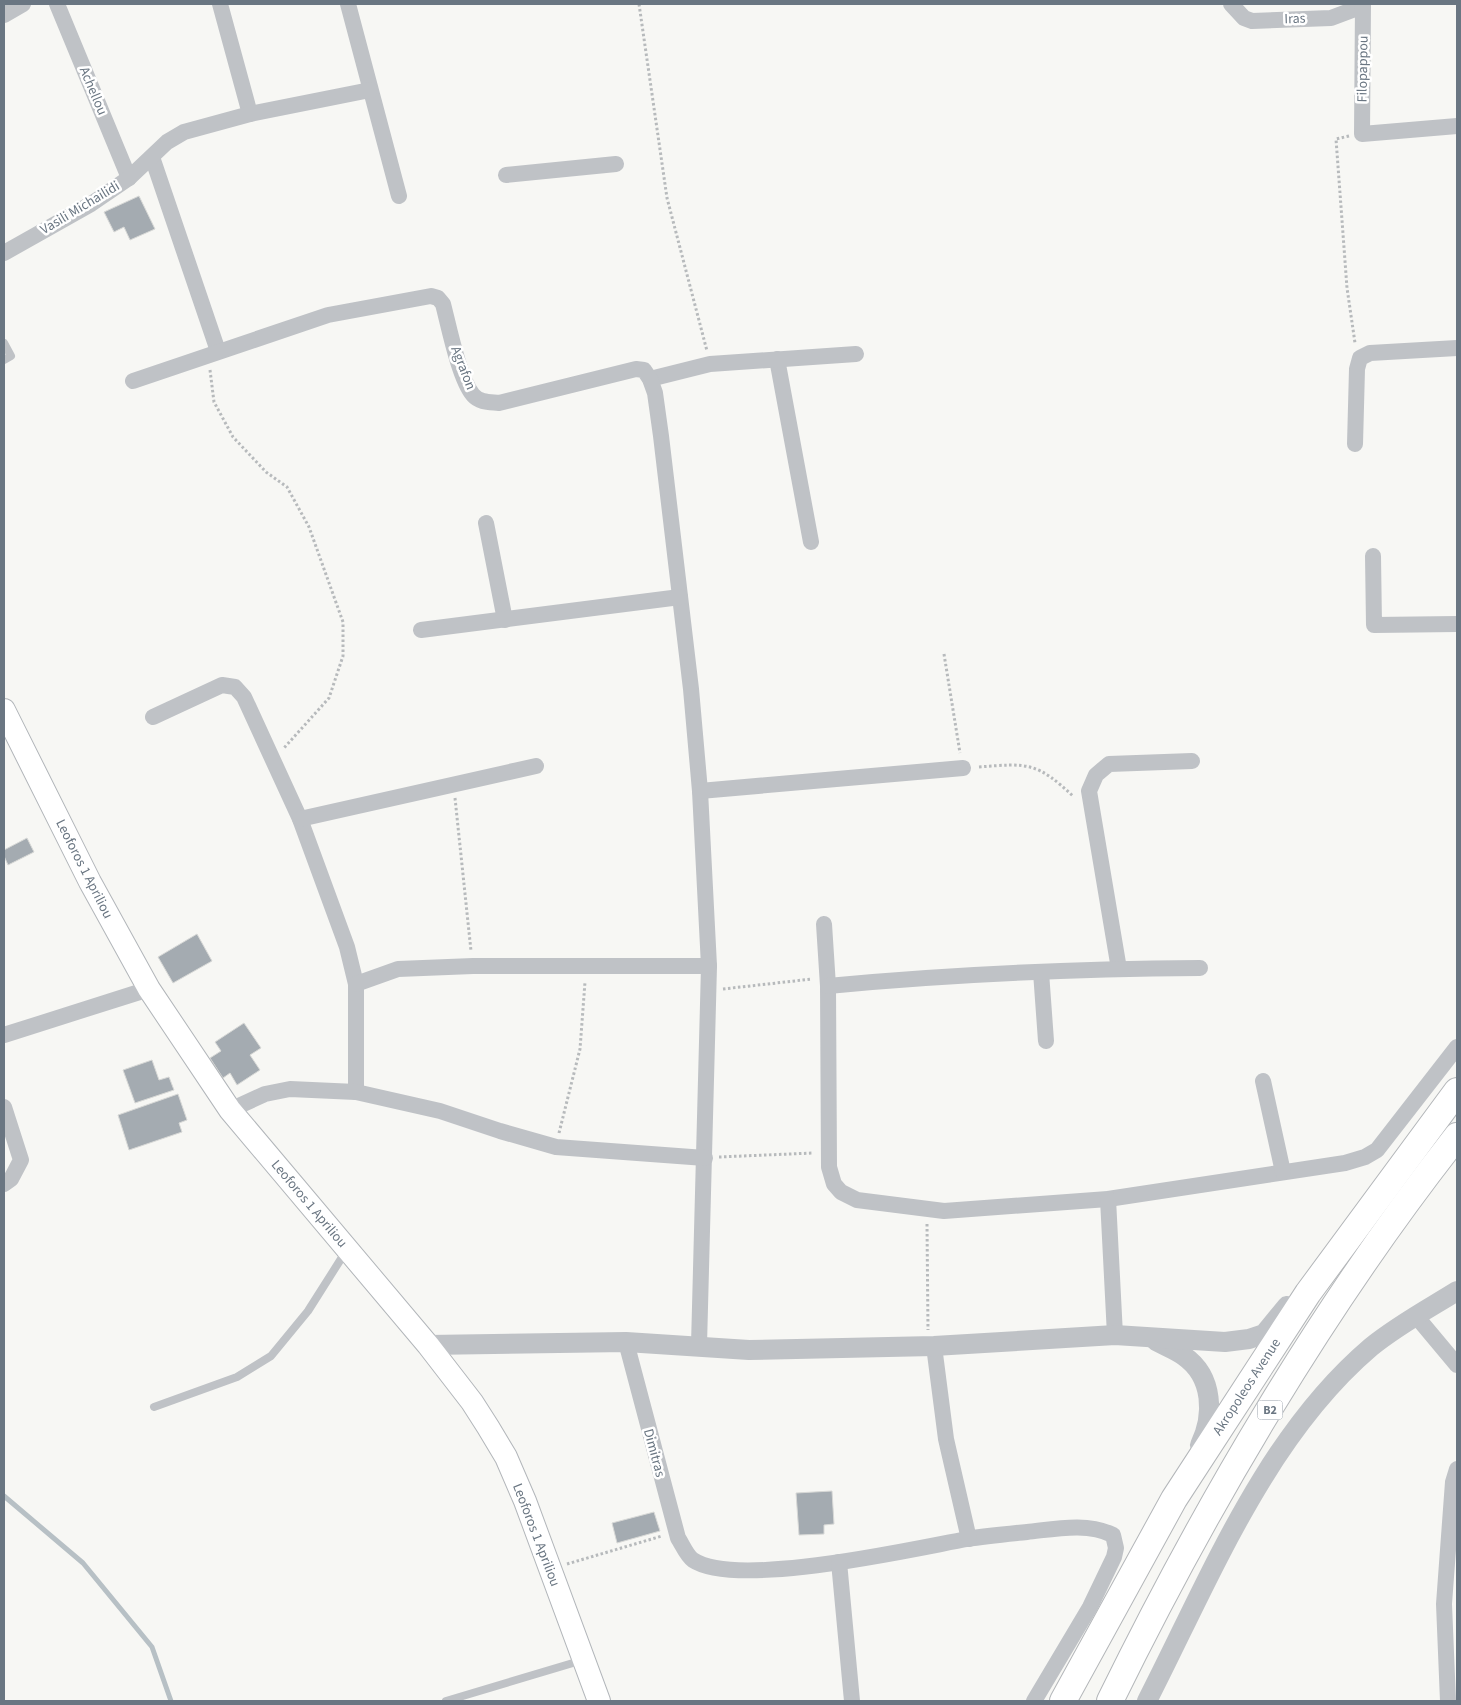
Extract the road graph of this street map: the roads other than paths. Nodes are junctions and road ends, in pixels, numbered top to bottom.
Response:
1 (22, 4) edge
2 (57, 4) edge
3 (220, 4) edge
4 (348, 4) edge
5 (1231, 4) edge
6 (1363, 5) edge
7 (4, 16) edge
8 (370, 90) junction
9 (250, 114) junction
10 (1457, 126) edge
11 (152, 157) junction
12 (616, 164) dead end
13 (506, 175) dead end
14 (129, 178) junction
15 (399, 196) dead end
16 (4, 253) edge
17 (4, 343) edge
18 (1457, 348) edge
19 (218, 350) junction
20 (856, 354) dead end
21 (777, 359) junction
22 (4, 360) edge
23 (650, 379) junction
24 (133, 381) dead end
25 (1356, 444) dead end
26 (486, 523) dead end
27 (811, 542) dead end
28 (1373, 556) dead end
29 (680, 598) junction
30 (505, 620) junction
31 (1457, 624) edge
32 (421, 630) dead end
33 (4, 710) edge
34 (153, 716) dead end
35 (1192, 761) dead end
36 (536, 766) dead end
37 (963, 768) road end
38 (700, 791) junction
39 (300, 819) junction
40 (824, 924) dead end
41 (709, 966) junction
42 (1200, 968) dead end
43 (1119, 969) junction
44 (1041, 972) junction
45 (827, 982) junction
46 (356, 984) junction
47 (149, 989) junction
48 (4, 1035) edge
49 (1046, 1041) dead end
50 (1457, 1047) edge
51 (1263, 1081) dead end
52 (1457, 1091) edge
53 (356, 1092) junction
54 (4, 1107) edge
55 (230, 1110) junction
56 (1457, 1136) edge
57 (705, 1158) junction
58 (1283, 1172) junction
59 (4, 1184) edge
60 (1108, 1199) junction
61 (1358, 1223) junction
62 (348, 1249) junction
63 (1457, 1291) edge
64 (1416, 1316) junction
65 (1115, 1336) junction
66 (1152, 1339) junction
67 (626, 1342) junction
68 (428, 1345) junction
69 (699, 1345) junction
70 (932, 1346) junction
71 (1457, 1365) edge
72 (154, 1407) dead end
73 (1457, 1469) edge
74 (1174, 1499) junction
75 (969, 1539) junction
76 (839, 1562) junction
77 (584, 1659) junction
78 (446, 1701) edge
79 (599, 1701) edge
80 (852, 1701) edge
81 (1034, 1701) edge
82 (1063, 1701) edge
83 (1110, 1701) edge
84 (1148, 1701) edge
85 (1448, 1701) edge

1 - 7 street
2 - 14 street, Achellou
3 - 9 street
4 - 8 street
5 - 6 street, Iras
6 - 10 street, Filopappou
8 - 9 street, Vasili Michailidi
8 - 15 street
9 - 11 street, Vasili Michailidi
11 - 14 street, Vasili Michailidi
11 - 19 street
12 - 13 street
14 - 16 street, Vasili Michailidi
17 - 22 lane
18 - 25 street
19 - 23 street, Agrafon
19 - 24 street
20 - 21 street
21 - 23 street
21 - 27 street
23 - 29 street
26 - 30 street
28 - 31 street
29 - 30 street
29 - 38 street
30 - 32 street
33 - 47 main road, Leoforos 1 Apriliou
34 - 39 street
35 - 43 street
36 - 39 street
37 - 38 street
38 - 41 street
39 - 46 street
40 - 45 street
41 - 46 street
41 - 57 street
42 - 43 street
43 - 44 street
44 - 45 street
44 - 49 street
45 - 60 street
46 - 53 street
47 - 48 street
47 - 55 main road, Leoforos 1 Apriliou
50 - 58 street
51 - 58 street
52 - 61 highway, Akropoleos Avenue / B2
53 - 55 street
53 - 57 street
54 - 59 street
55 - 62 main road, Leoforos 1 Apriliou
56 - 83 highway, B2
57 - 69 street
58 - 60 street
60 - 65 street
61 - 66 street
61 - 74 highway, Akropoleos Avenue / B2
62 - 68 main road, Leoforos 1 Apriliou
62 - 72 lane
63 - 64 street
64 - 71 street
64 - 84 street
65 - 66 street
65 - 70 street
66 - 74 street
67 - 68 street
67 - 69 street
67 - 76 street, Dimitras
68 - 77 main road, Leoforos 1 Apriliou
69 - 70 street
70 - 75 street
73 - 85 street
74 - 82 highway, Akropoleos Avenue / B2
75 - 76 street
75 - 81 street
76 - 80 street
77 - 78 lane
77 - 79 main road, Leoforos 1 Apriliou

